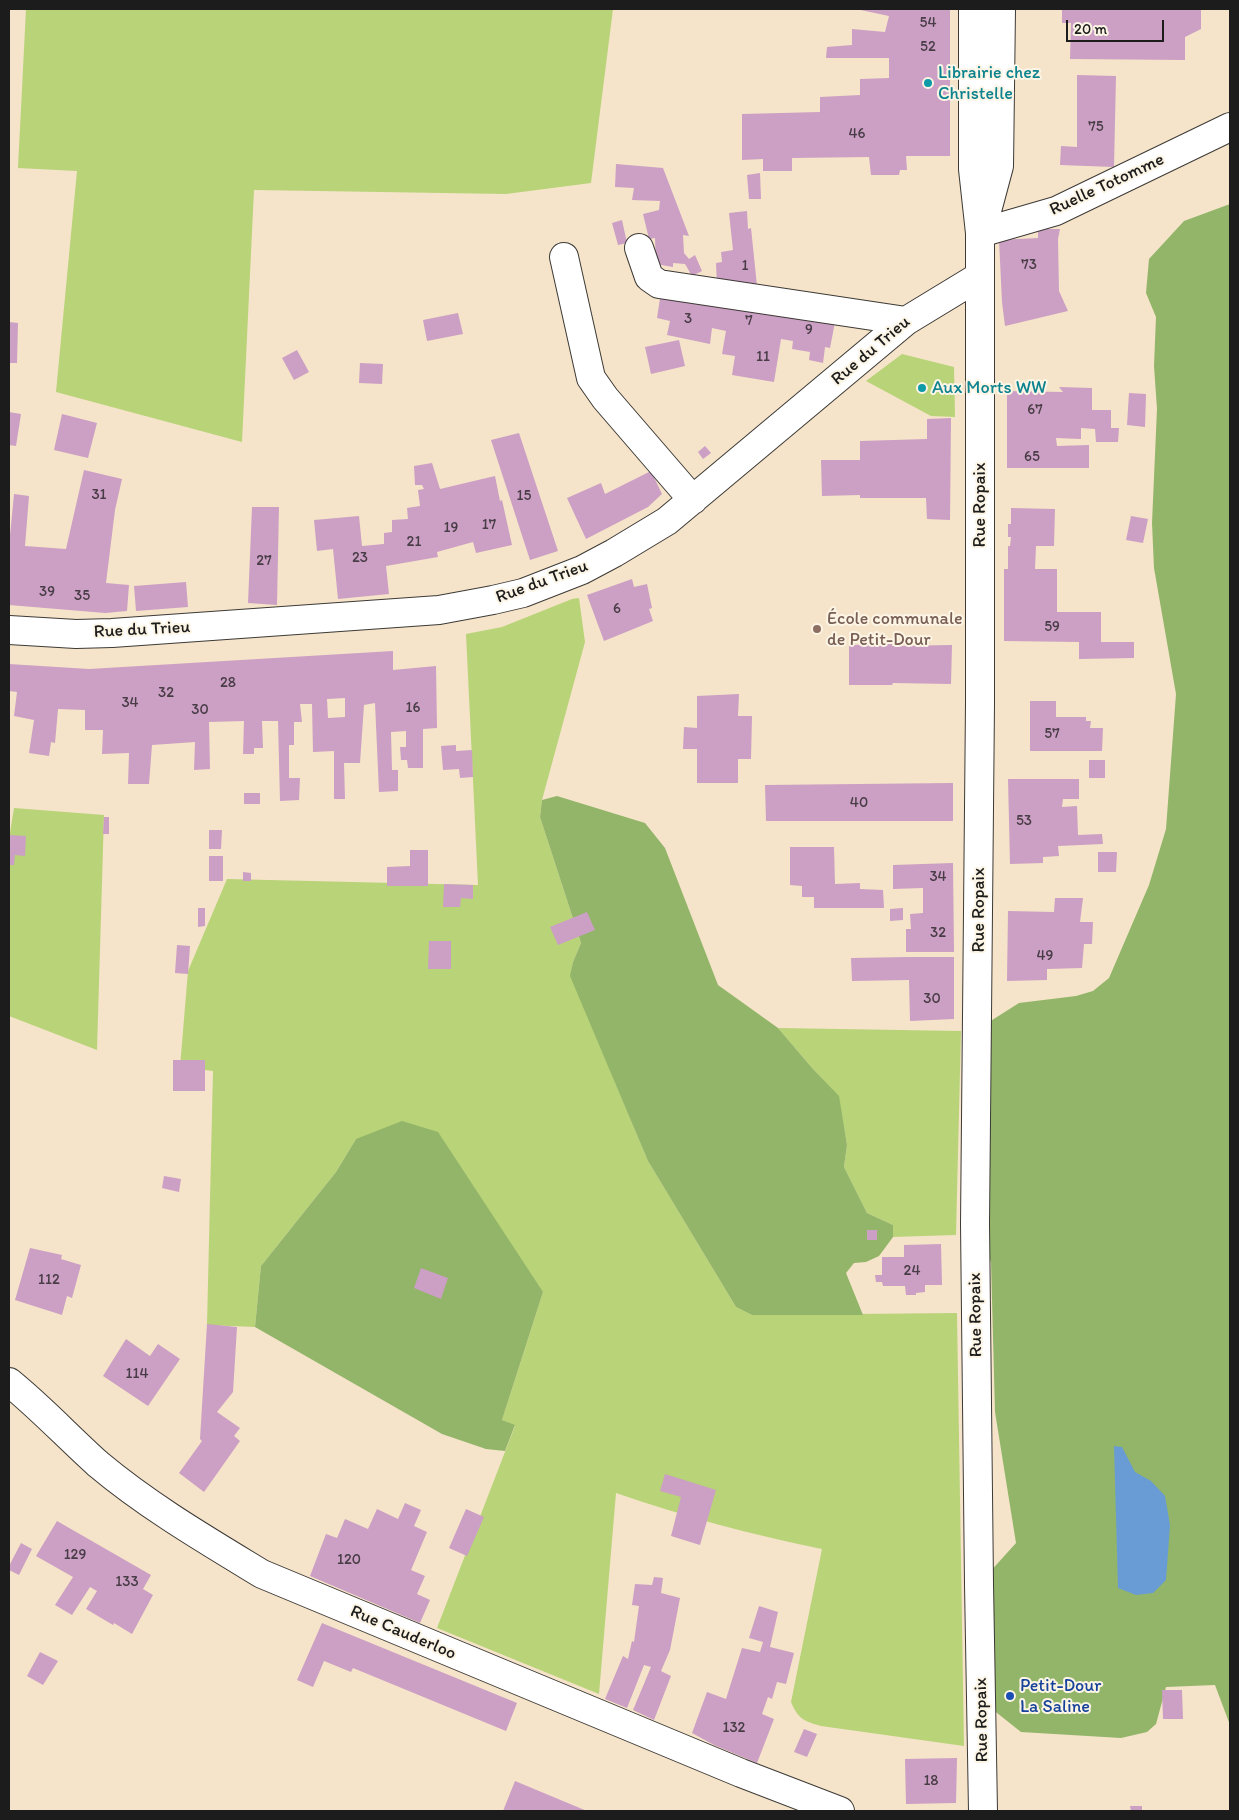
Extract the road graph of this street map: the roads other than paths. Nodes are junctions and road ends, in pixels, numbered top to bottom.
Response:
1 (973, 9) edge
2 (1001, 9) edge
3 (1230, 127) edge
4 (980, 233) junction
5 (639, 248) dead end
6 (564, 257) dead end
7 (980, 276) junction
8 (906, 322) junction
9 (693, 500) junction
10 (9, 630) edge
11 (9, 1382) edge
12 (840, 1811) edge
13 (983, 1811) edge

1 - 4 street, Rue Ropaix
2 - 4 street
3 - 4 street, Ruelle Totomme
4 - 7 street, Rue Ropaix
5 - 8 street
6 - 9 street
7 - 8 street, Rue du Trieu
7 - 13 street, Rue Ropaix
8 - 9 street, Rue du Trieu
9 - 10 street, Rue du Trieu
11 - 12 street, Rue Cauderloo

